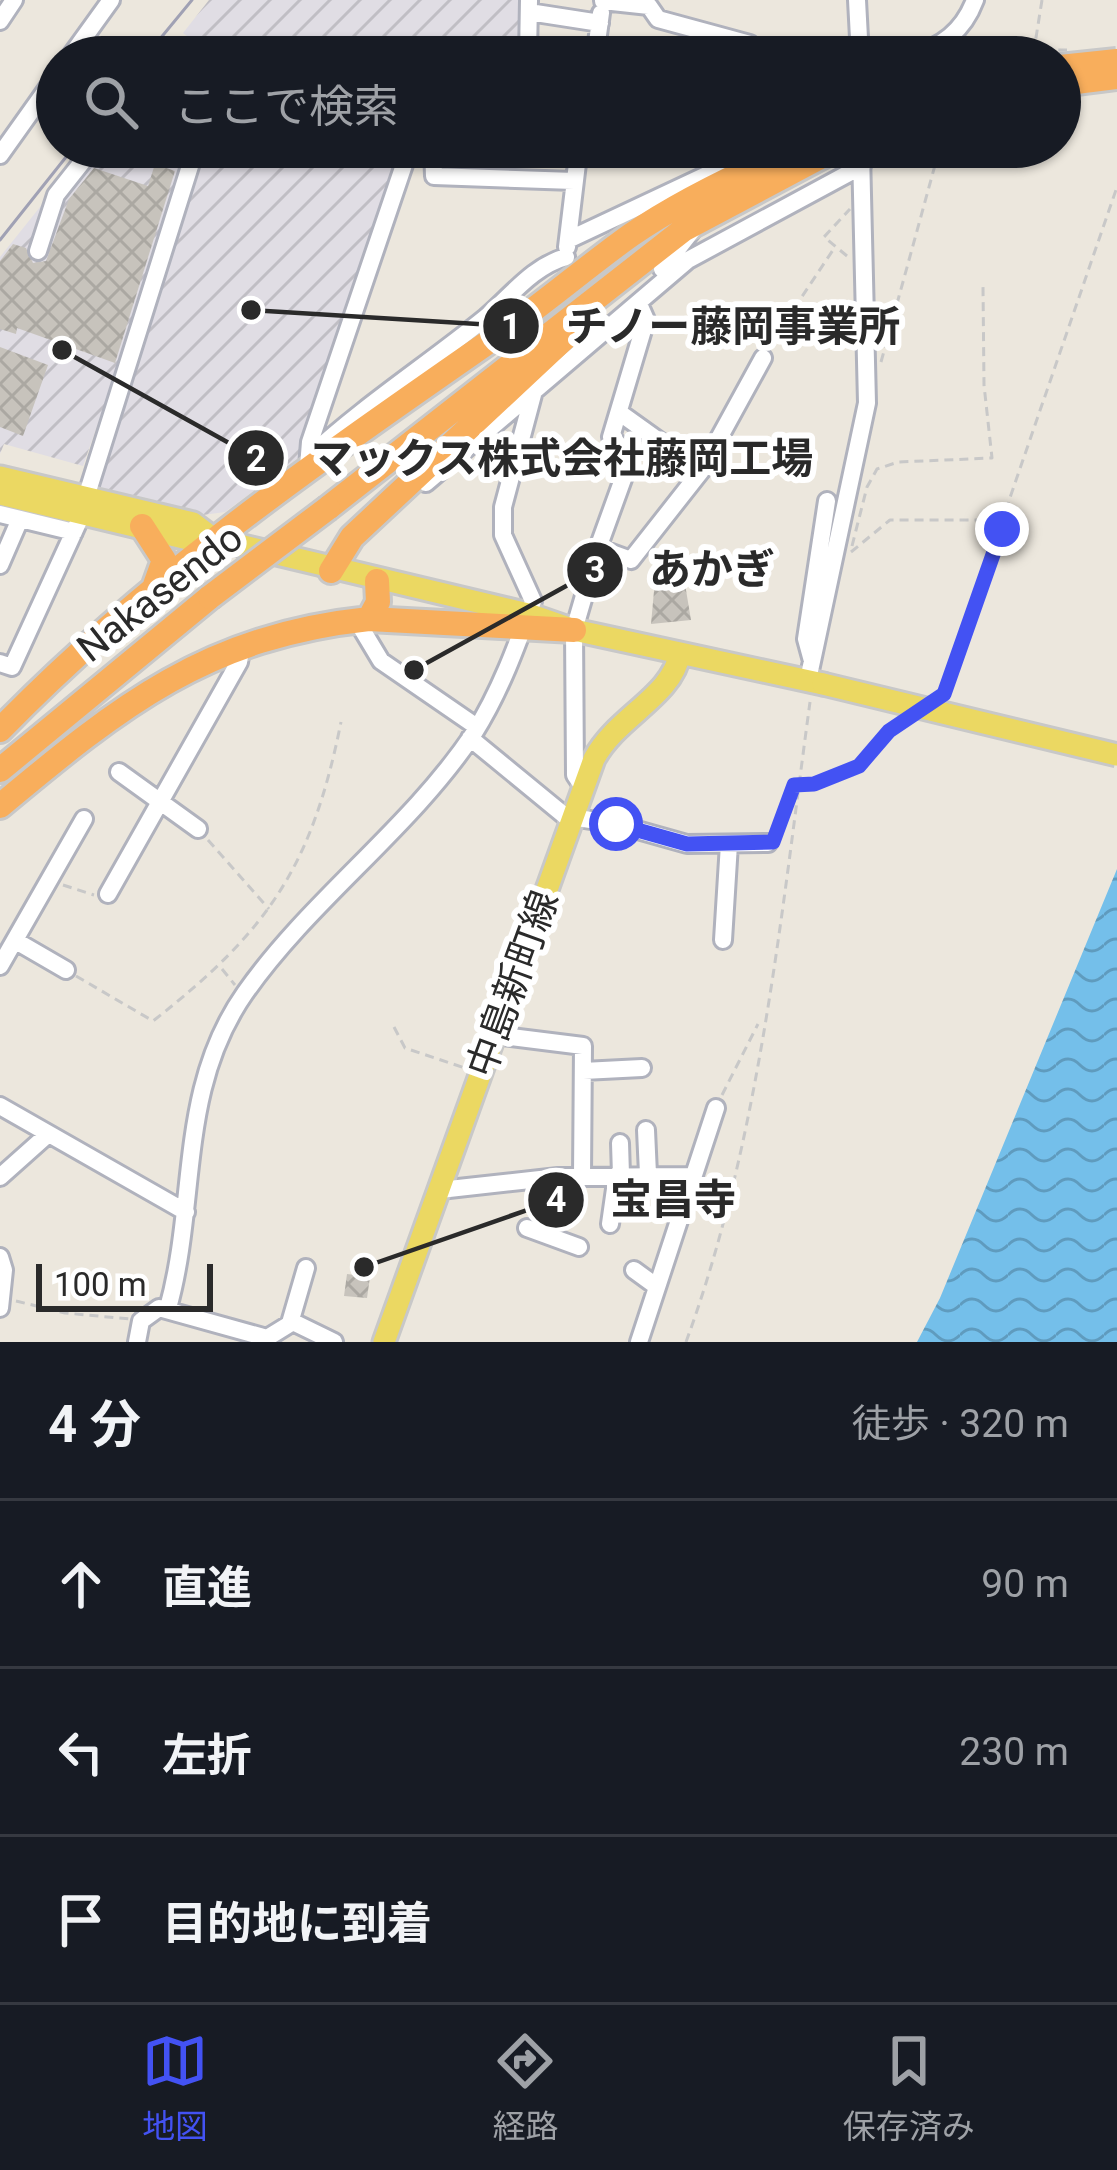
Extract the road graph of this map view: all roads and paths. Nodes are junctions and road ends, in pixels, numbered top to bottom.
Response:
1 (14, 0) edge
2 (111, 0) edge
3 (857, 0) edge
4 (975, 0) edge
5 (604, 1) edge
6 (529, 6) edge
7 (0, 21) edge
8 (600, 22) junction
9 (85, 36) edge
10 (528, 36) edge
11 (598, 36) edge
12 (721, 36) edge
13 (859, 36) edge
14 (952, 36) edge
15 (1117, 61) edge
16 (1081, 65) edge
17 (1117, 77) edge
18 (1081, 81) edge
19 (36, 104) edge
20 (0, 154) edge
21 (77, 168) edge
22 (191, 168) edge
23 (403, 168) edge
24 (434, 168) edge
25 (576, 168) edge
26 (745, 168) edge
27 (747, 168) edge
28 (756, 168) edge
29 (825, 168) edge
30 (835, 168) edge
31 (856, 168) edge
32 (934, 168) edge
33 (574, 181) junction
34 (1117, 187) edge
35 (863, 203) junction
36 (691, 224) junction
37 (834, 248) junction
38 (38, 250) dead end
39 (568, 254) junction
40 (853, 260) dead end
41 (983, 287) dead end
42 (633, 308) junction
43 (856, 314) dead end
44 (844, 336) dead end
45 (763, 358) joint
46 (879, 367) dead end
47 (534, 391) junction
48 (620, 413) junction
49 (309, 461) junction
50 (701, 471) junction
51 (0, 477) edge
52 (0, 494) edge
53 (827, 501) dead end
54 (320, 505) junction
55 (0, 514) edge
56 (80, 514) junction
57 (20, 519) junction
58 (1005, 520) junction
59 (142, 526) junction
60 (370, 530) dead end
61 (214, 538) junction
62 (598, 548) junction
63 (0, 565) edge
64 (332, 571) junction
65 (376, 580) junction
66 (154, 587) junction
67 (205, 594) junction
68 (363, 620) junction
69 (526, 621) junction
70 (574, 630) junction
71 (242, 644) junction
72 (680, 653) junction
73 (214, 656) junction
74 (0, 663) edge
75 (813, 682) junction
76 (926, 706) dead end
77 (908, 719) dead end
78 (341, 722) dead end
79 (0, 730) edge
80 (474, 733) junction
81 (0, 753) edge
82 (1117, 755) edge
83 (0, 770) edge
84 (119, 772) dead end
85 (799, 783) junction
86 (583, 787) junction
87 (162, 803) junction
88 (0, 806) edge
89 (572, 818) junction
90 (84, 819) dead end
91 (0, 821) edge
92 (198, 829) joint
93 (768, 842) joint
94 (728, 844) junction
95 (49, 880) junction
96 (108, 894) joint
97 (271, 910) junction
98 (723, 940) dead end
99 (16, 941) junction
100 (0, 966) edge
101 (221, 968) junction
102 (66, 970) joint
103 (244, 994) junction
104 (762, 1021) junction
105 (394, 1027) dead end
106 (495, 1035) junction
107 (642, 1068) dead end
108 (583, 1071) junction
109 (481, 1073) junction
110 (0, 1106) edge
111 (716, 1108) joint
112 (646, 1130) dead end
113 (46, 1136) junction
114 (620, 1143) dead end
115 (648, 1174) junction
116 (619, 1175) junction
117 (582, 1176) junction
118 (689, 1176) junction
119 (0, 1177) edge
120 (558, 1177) junction
121 (440, 1190) junction
122 (186, 1212) junction
123 (610, 1224) dead end
124 (527, 1228) dead end
125 (547, 1235) junction
126 (579, 1247) dead end
127 (0, 1257) edge
128 (306, 1268) dead end
129 (634, 1270) dead end
130 (656, 1286) junction
131 (1, 1303) edge
132 (168, 1308) junction
133 (141, 1321) junction
134 (290, 1323) junction
135 (237, 1336) edge
136 (137, 1342) edge
137 (334, 1342) edge
138 (384, 1342) edge
139 (639, 1342) edge
140 (686, 1342) edge

1 - 7 street
2 - 9 street
3 - 13 street
4 - 14 street
5 - 8 street
5 - 12 street
6 - 8 street
6 - 10 street
8 - 11 street
15 - 16 highway, bridge
17 - 18 highway, bridge
19 - 20 street
21 - 38 street
22 - 56 street
23 - 49 street
24 - 33 street
25 - 33 street
26 - 39 street
27 - 49 highway
28 - 54 highway, Nakasendo
29 - 36 highway, Nakasendo
30 - 42 street
31 - 35 street
32 - 46 path
33 - 39 street
34 - 58 path
35 - 37 path
35 - 75 street
36 - 42 street
36 - 54 highway, Nakasendo
36 - 64 highway
37 - 40 path
37 - 45 path
39 - 49 street
41 - 58 path
42 - 47 street
42 - 48 street
43 - 44 path
45 - 50 street
47 - 60 street
47 - 69 street
48 - 50 street
48 - 62 street
49 - 61 highway
50 - 62 street
51 - 56 main road
52 - 56 main road
53 - 75 street
54 - 67 highway, Nakasendo
55 - 57 street
56 - 57 street
56 - 59 main road
56 - 61 main road
56 - 74 street
57 - 63 street
58 - 76 path
59 - 61 main road
59 - 66 highway
61 - 64 main road
61 - 66 highway
62 - 70 street
64 - 65 main road
65 - 68 highway
65 - 69 main road
66 - 79 highway
67 - 81 highway, Nakasendo
67 - 83 highway, Nakasendo
68 - 69 highway
68 - 71 highway
68 - 80 street
69 - 70 highway
69 - 80 street
70 - 72 main road
70 - 86 street
71 - 73 highway
71 - 87 street
72 - 75 main road
72 - 86 main road, 中島新町線
73 - 88 highway
73 - 91 street
75 - 82 main road, bridge
75 - 85 path
77 - 85 path
78 - 97 path
80 - 89 street
80 - 103 street
84 - 87 street
85 - 93 path
85 - 104 path
86 - 89 main road, 中島新町線
87 - 92 street
87 - 96 street
89 - 94 street
89 - 106 main road, 中島新町線
90 - 95 street
92 - 97 path
93 - 94 street
94 - 98 street
95 - 96 path
95 - 99 street
97 - 101 path
99 - 100 street
99 - 102 street
101 - 102 path
101 - 103 path
103 - 122 street
104 - 111 path
104 - 140 path
105 - 109 path
106 - 108 street
106 - 109 main road, 中島新町線
107 - 108 street
108 - 117 street
109 - 121 main road, 中島新町線
110 - 113 street
111 - 118 street
112 - 115 street
113 - 119 street
113 - 122 street
114 - 116 street
115 - 116 street
115 - 118 street
116 - 117 street
116 - 123 street
117 - 120 street
118 - 130 street
120 - 121 street
120 - 125 street
121 - 138 main road, 中島新町線
122 - 132 street
124 - 125 street
125 - 126 street
127 - 131 street
128 - 134 street
129 - 130 street
130 - 139 street
131 - 133 path
132 - 133 street
132 - 135 street
133 - 136 street
134 - 135 street
134 - 137 street

